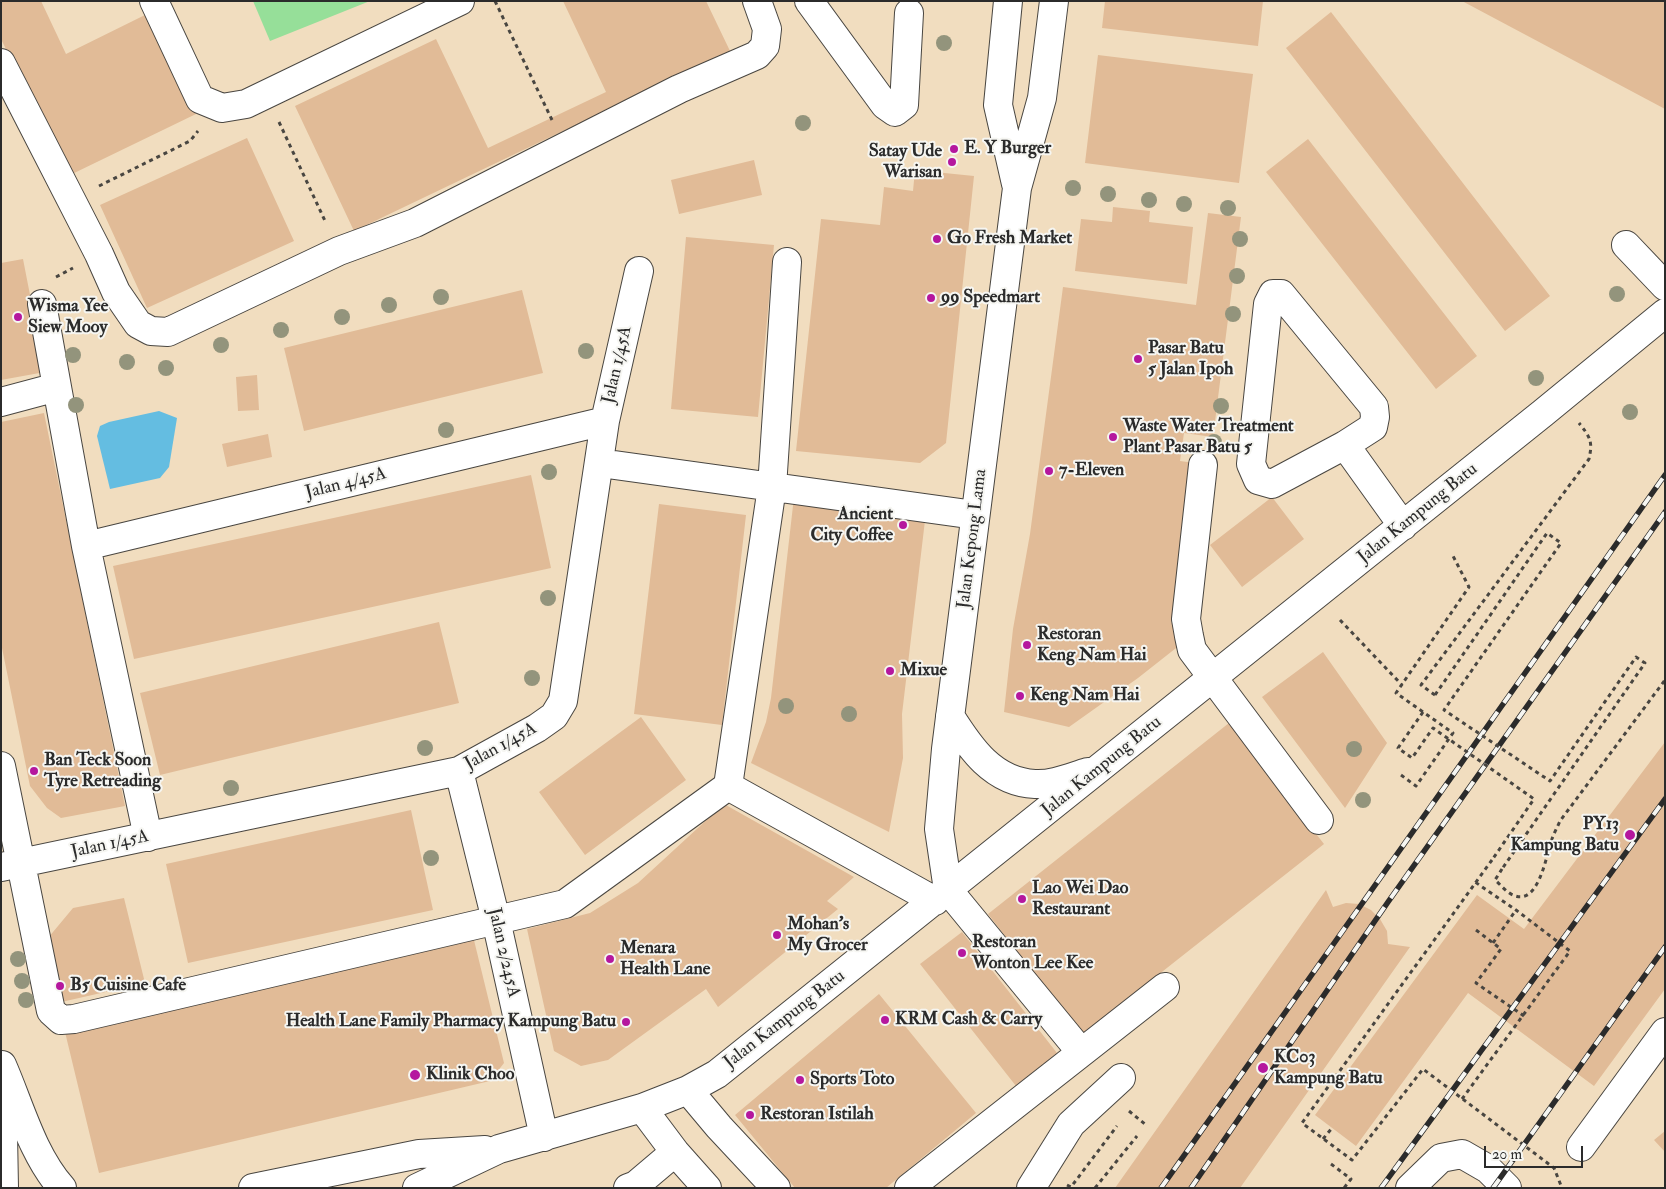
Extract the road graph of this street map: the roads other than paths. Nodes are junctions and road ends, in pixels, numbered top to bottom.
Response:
1 (154, 1) edge
2 (460, 1) edge
3 (757, 1) edge
4 (810, 1) edge
5 (1008, 1) edge
6 (1054, 1) edge
7 (909, 13) dead end
8 (1, 63) edge
9 (1017, 188) junction
10 (1626, 245) dead end
11 (787, 262) dead end
12 (638, 271) dead end
13 (1665, 286) edge
14 (42, 304) road end
15 (1665, 313) edge
16 (57, 387) junction
17 (1, 402) edge
18 (605, 421) junction
19 (1345, 445) junction
20 (600, 463) junction
21 (1203, 465) dead end
22 (772, 487) junction
23 (975, 515) junction
24 (1403, 526) junction
25 (86, 546) junction
26 (1213, 678) junction
27 (950, 716) junction
28 (1, 766) edge
29 (1099, 769) junction
30 (459, 771) junction
31 (728, 786) junction
32 (1319, 820) dead end
33 (148, 837) junction
34 (11, 866) edge
35 (941, 895) junction
36 (496, 920) junction
37 (1165, 987) dead end
38 (1665, 1032) edge
39 (1081, 1052) junction
40 (2, 1063) edge
41 (1121, 1078) dead end
42 (688, 1090) junction
43 (642, 1108) junction
44 (544, 1137) junction
45 (1581, 1147) dead end
46 (499, 1149) junction
47 (675, 1152) junction
48 (1037, 1178) edge
49 (4, 1188) edge
50 (62, 1188) edge
51 (252, 1188) edge
52 (417, 1188) edge
53 (628, 1188) edge
54 (708, 1188) edge
55 (776, 1188) edge
56 (909, 1188) edge
57 (1410, 1188) edge
58 (1507, 1188) edge

1 - 2 street
3 - 8 street
4 - 7 street
5 - 9 street, Jalan Kepong Lama
6 - 9 street, Jalan Kepong Lama
9 - 23 street, Jalan Kepong Lama
10 - 13 street
11 - 22 street
12 - 18 street, Jalan 1/45A
14 - 16 street
15 - 24 street, Jalan Kampung Batu
16 - 17 street
16 - 25 street
18 - 20 street, Jalan 1/45A
18 - 25 street, Jalan 4/45A
19 - 19 street
19 - 24 street
20 - 22 street
20 - 30 street, Jalan 1/45A
21 - 26 street
22 - 23 street
22 - 31 street
23 - 27 street, Jalan Kepong Lama
24 - 26 street, Jalan Kampung Batu
25 - 33 street
26 - 29 street, Jalan Kampung Batu
26 - 32 street
27 - 29 street
27 - 35 street, Jalan Kepong Lama
28 - 34 street
29 - 35 street, Jalan Kampung Batu
30 - 33 street, Jalan 1/45A
30 - 36 street, Jalan 2/245A
31 - 35 street
31 - 36 street
33 - 34 street, Jalan 1/45A
34 - 36 street
35 - 39 street
35 - 42 street, Jalan Kampung Batu
36 - 44 street, Jalan 2/245A
37 - 39 street
38 - 45 street
39 - 56 street
40 - 49 street
40 - 50 street
41 - 48 street
42 - 43 street, Jalan Kampung Batu
42 - 55 street
43 - 44 street, Jalan Kampung Batu
43 - 47 street
44 - 46 street, Jalan Kampung Batu
46 - 51 street, Jalan Kampung Batu
46 - 52 street, Jalan Kampung Batu
47 - 53 street
47 - 54 street
57 - 58 street

